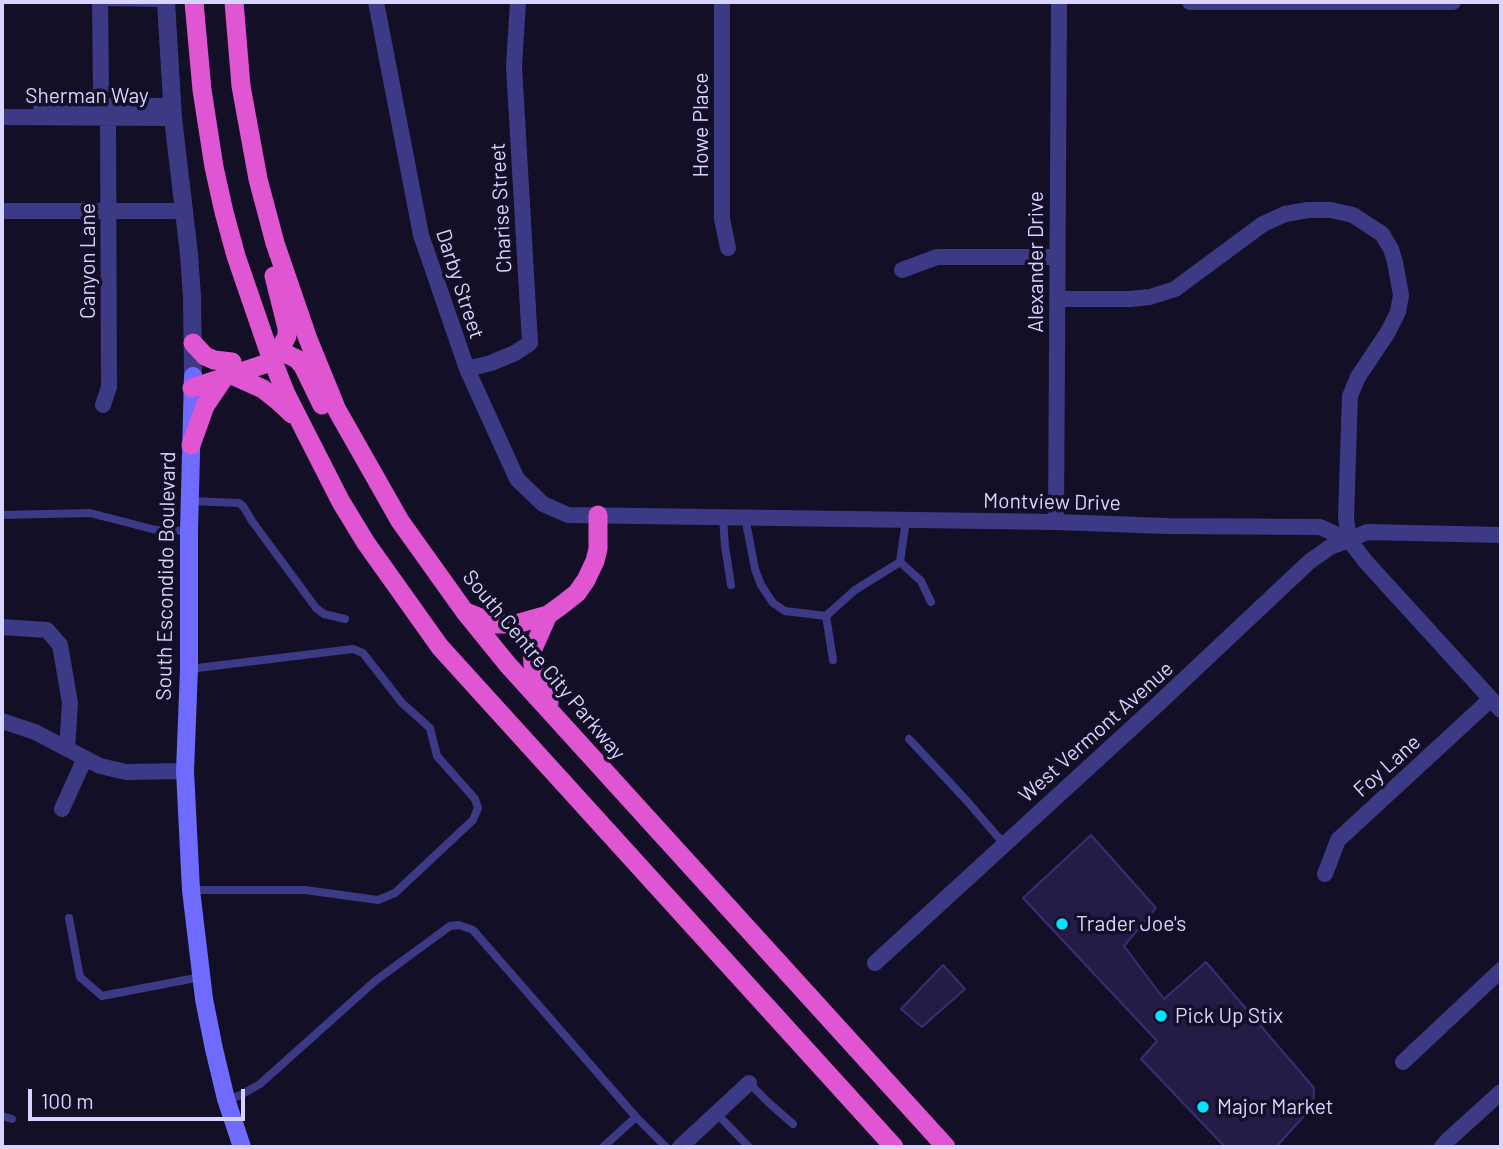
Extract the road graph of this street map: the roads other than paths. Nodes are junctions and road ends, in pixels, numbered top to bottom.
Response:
1 (101, 2) edge
2 (194, 2) edge
3 (234, 2) edge
4 (376, 2) edge
5 (518, 2) edge
6 (722, 2) edge
7 (1059, 2) edge
8 (1190, 2) edge
9 (1453, 2) edge
10 (166, 3) edge
11 (101, 89) dead end
12 (2, 106) edge
13 (173, 112) junction
14 (2, 117) edge
15 (108, 117) junction
16 (258, 179) junction
17 (2, 211) edge
18 (109, 211) junction
19 (185, 211) junction
20 (728, 248) dead end
21 (1057, 257) junction
22 (902, 270) dead end
23 (1057, 299) junction
24 (193, 344) junction
25 (273, 354) junction
26 (467, 369) junction
27 (229, 372) junction
28 (192, 382) junction
29 (103, 405) dead end
30 (300, 423) junction
31 (348, 431) junction
32 (191, 445) junction
33 (191, 500) junction
34 (2, 515) edge
35 (598, 515) junction
36 (723, 517) junction
37 (745, 517) junction
38 (906, 520) junction
39 (1056, 522) junction
40 (189, 531) junction
41 (1501, 535) edge
42 (1349, 540) junction
43 (900, 562) junction
44 (731, 585) dead end
45 (931, 602) dead end
46 (465, 612) junction
47 (548, 615) junction
48 (826, 616) junction
49 (345, 619) dead end
50 (2, 627) edge
51 (833, 660) dead end
52 (189, 669) junction
53 (1496, 705) edge
54 (556, 718) junction
55 (2, 721) edge
56 (909, 738) dead end
57 (67, 749) junction
58 (85, 758) junction
59 (185, 771) junction
60 (62, 809) dead end
61 (1004, 844) junction
62 (1325, 874) dead end
63 (191, 890) junction
64 (69, 918) dead end
65 (875, 963) dead end
66 (1501, 970) edge
67 (201, 977) junction
68 (1403, 1062) dead end
69 (749, 1083) joint
70 (1501, 1092) edge
71 (226, 1099) junction
72 (716, 1113) junction
73 (2, 1116) edge
74 (636, 1116) junction
75 (12, 1119) dead end
76 (793, 1124) dead end
77 (1445, 1144) edge
78 (242, 1147) edge
79 (603, 1147) edge
80 (666, 1147) edge
81 (680, 1147) edge
82 (749, 1147) edge
83 (894, 1147) edge
84 (946, 1147) edge

1 - 10 lane
1 - 11 street
2 - 25 highway
3 - 16 highway, South Centre City Parkway
4 - 26 street, Darby Street
5 - 26 street, Charise Street
6 - 20 street, Howe Place
7 - 21 street, Alexander Drive
8 - 9 street
10 - 13 street, South Escondido Boulevard
12 - 13 street
13 - 15 street, Sherman Way
13 - 19 street, South Escondido Boulevard
14 - 15 street, Sherman Way
15 - 18 street, Canyon Lane
16 - 25 highway
16 - 31 highway, South Centre City Parkway
17 - 18 street
18 - 19 street
18 - 29 street, Canyon Lane
19 - 24 street, South Escondido Boulevard
21 - 22 street
21 - 23 street, Alexander Drive
23 - 39 street, Alexander Drive
23 - 42 street
24 - 27 highway
24 - 28 street, South Escondido Boulevard
25 - 27 highway
25 - 30 highway
25 - 31 highway
26 - 35 street, Darby Street
27 - 28 highway
27 - 30 highway
27 - 32 highway
28 - 32 main road, South Escondido Boulevard
30 - 83 highway
31 - 46 highway, South Centre City Parkway
32 - 33 main road, South Escondido Boulevard
33 - 40 main road, South Escondido Boulevard
33 - 49 lane
34 - 40 lane
35 - 36 street, Montview Drive
35 - 47 highway
36 - 37 street, Montview Drive
36 - 44 lane
37 - 38 street, Montview Drive
37 - 48 lane
38 - 39 street, Montview Drive
38 - 43 lane
39 - 42 street, Montview Drive
40 - 52 main road, South Escondido Boulevard
41 - 42 street
42 - 53 street
42 - 61 street, West Vermont Avenue
43 - 45 lane
43 - 48 lane
46 - 47 highway
46 - 54 highway, South Centre City Parkway
47 - 54 highway
48 - 51 lane
50 - 57 street
52 - 59 main road, South Escondido Boulevard
52 - 63 lane
53 - 62 street, Foy Lane
54 - 84 highway, South Centre City Parkway
55 - 57 street
56 - 61 lane
57 - 58 street
58 - 59 street
58 - 60 street
59 - 63 main road, South Escondido Boulevard
61 - 65 street, West Vermont Avenue
63 - 67 main road, South Escondido Boulevard
64 - 67 lane
66 - 68 street
67 - 71 main road, South Escondido Boulevard
69 - 72 street
69 - 76 lane
70 - 77 street
71 - 74 lane
71 - 78 main road, South Escondido Boulevard
72 - 81 street
72 - 82 lane
73 - 75 lane
74 - 79 lane
74 - 80 lane

